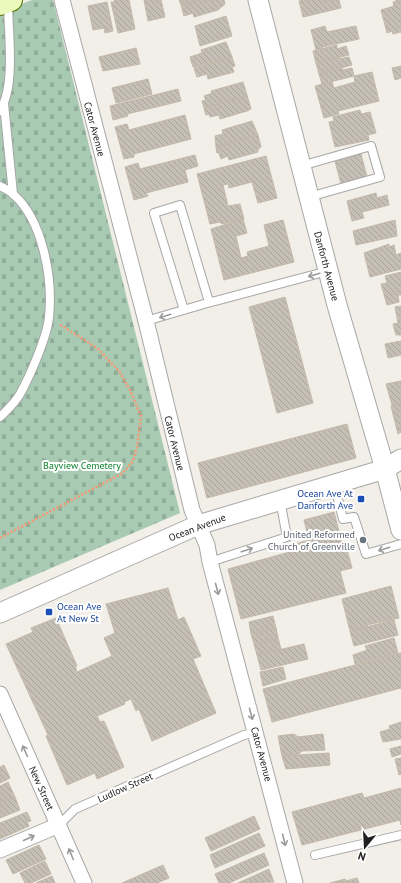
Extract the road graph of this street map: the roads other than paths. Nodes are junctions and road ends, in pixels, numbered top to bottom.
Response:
1 (62, 0) edge
2 (258, 0) edge
3 (6, 2) edge
4 (2, 108) edge
5 (301, 166) junction
6 (0, 186) edge
7 (13, 194) junction
8 (309, 197) junction
9 (328, 271) junction
10 (209, 302) junction
11 (184, 310) junction
12 (146, 322) junction
13 (0, 417) edge
14 (393, 464) edge
15 (334, 484) junction
16 (280, 500) junction
17 (198, 525) junction
18 (401, 530) edge
19 (401, 544) edge
20 (210, 562) junction
21 (0, 613) edge
22 (0, 694) edge
23 (256, 732) junction
24 (59, 825) junction
25 (401, 835) edge
26 (0, 850) edge
27 (315, 856) dead end
28 (84, 883) edge
29 (295, 883) edge

1 - 12 street, Cator Avenue
2 - 5 street, Danforth Avenue
3 - 4 lane
4 - 7 lane
5 - 8 street, Danforth Avenue
5 - 8 lane
6 - 7 lane
7 - 13 lane
8 - 9 street, Danforth Avenue
9 -> 10 lane
9 - 14 street, Danforth Avenue
10 - 11 lane
10 - 11 lane
11 -> 12 lane
12 - 17 street, Cator Avenue
14 - 15 street, Ocean Avenue
14 - 18 street, Danforth Avenue
15 - 16 street, Ocean Avenue
19 -> 15 lane
16 - 17 street, Ocean Avenue
20 -> 16 lane
17 - 20 street, Cator Avenue
17 - 21 street, Ocean Avenue
20 -> 23 street, Cator Avenue
24 -> 22 street, New Street
23 - 24 lane, Ludlow Street
23 -> 29 street, Cator Avenue
26 -> 24 street, Ludlow Street
28 -> 24 street, New Street
25 - 27 lane

